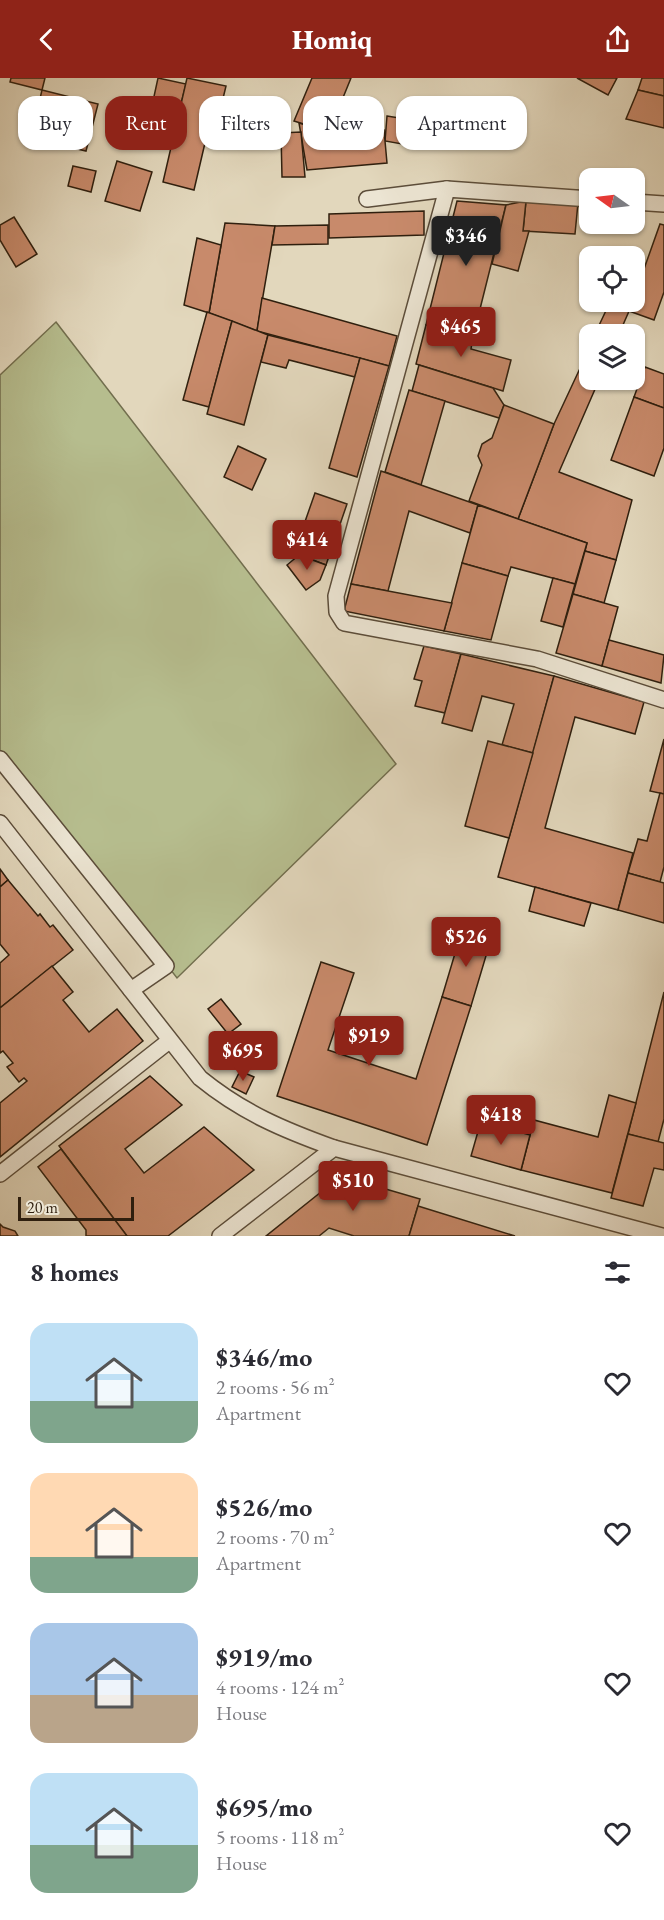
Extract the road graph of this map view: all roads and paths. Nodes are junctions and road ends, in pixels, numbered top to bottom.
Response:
1 (447, 189) junction
2 (579, 198) edge
3 (367, 199) dead end
4 (645, 203) edge
5 (664, 204) edge
6 (664, 700) edge
7 (0, 759) edge
8 (0, 823) edge
9 (130, 990) junction
10 (169, 1041) junction
11 (334, 1149) junction
12 (0, 1174) edge
13 (220, 1236) edge
14 (662, 1236) edge

1 - 2 lane
1 - 3 lane
1 - 6 lane
4 - 5 lane
7 - 9 lane
8 - 9 lane
9 - 10 lane
10 - 11 lane
10 - 12 lane
11 - 13 lane
11 - 14 lane

